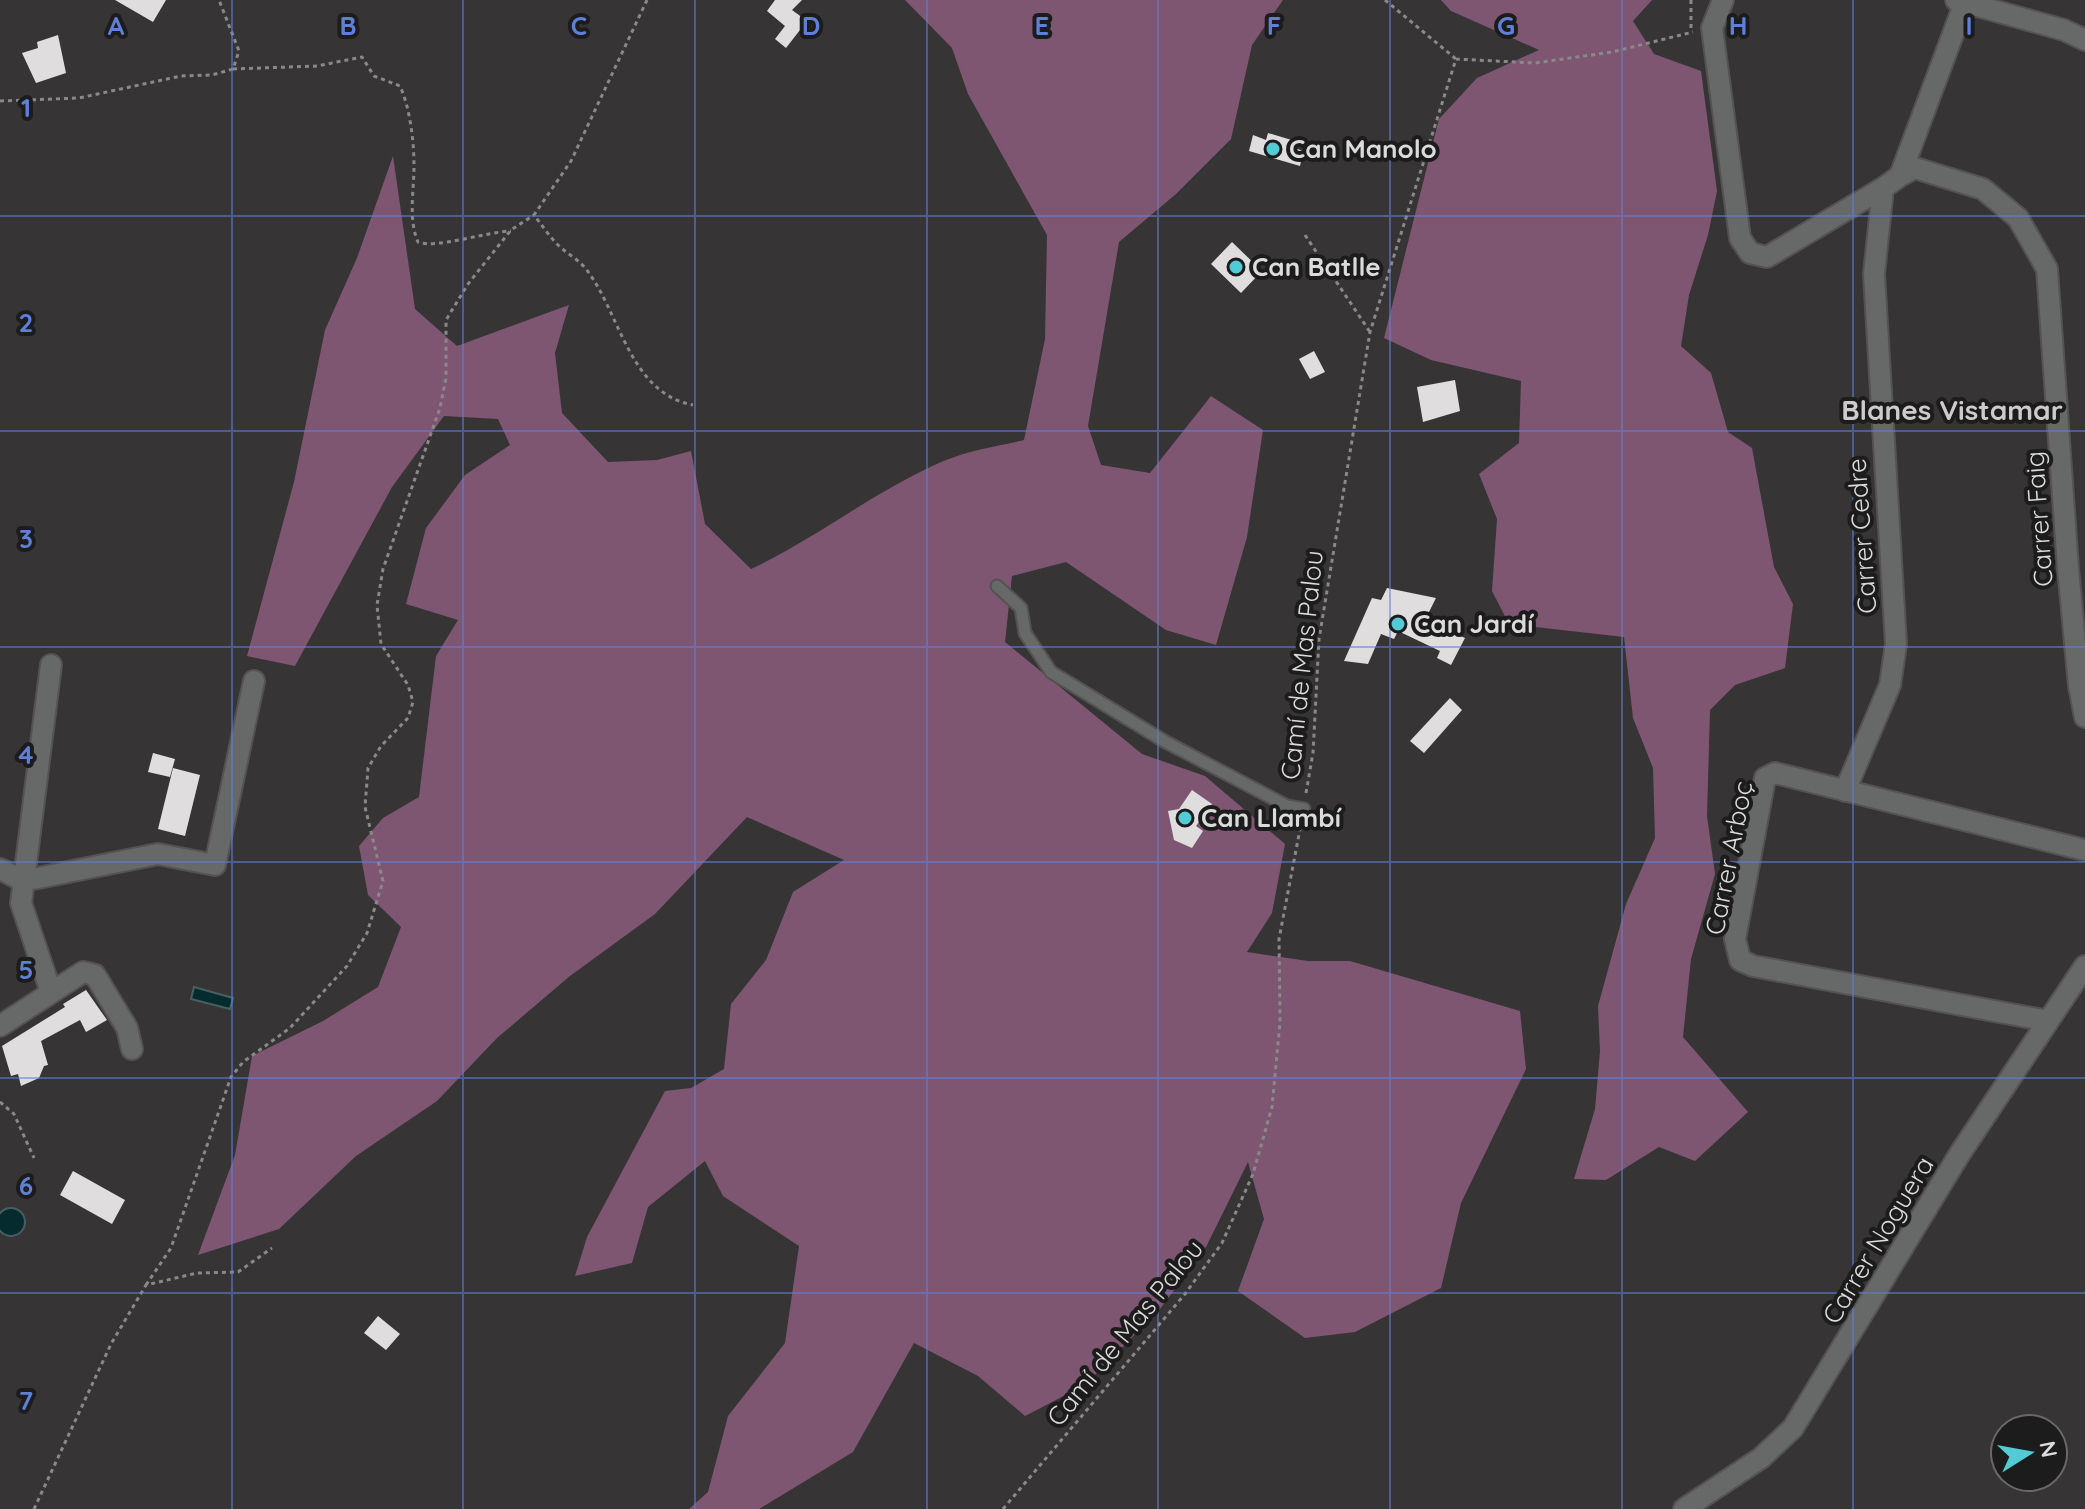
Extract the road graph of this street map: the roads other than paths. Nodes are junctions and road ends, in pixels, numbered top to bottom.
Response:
1 (1723, 0) edge
2 (1961, 1) edge
3 (2085, 40) edge
4 (1892, 182) junction
5 (997, 586) dead end
6 (51, 665) dead end
7 (254, 681) dead end
8 (2085, 717) edge
9 (1845, 791) junction
10 (1304, 809) road end
11 (2085, 850) edge
12 (0, 869) edge
13 (23, 881) junction
14 (2085, 966) edge
15 (51, 992) junction
16 (2048, 1021) junction
17 (0, 1026) edge
18 (132, 1049) dead end
19 (1684, 1509) edge

1 - 4 street
2 - 3 street
2 - 4 street, Carrer Cedre
4 - 8 street, Carrer Faig
4 - 9 street, Carrer Cedre
5 - 10 lane
6 - 13 street
7 - 13 street
9 - 11 street, Carrer Arboç
9 - 16 street, Carrer Arboç
12 - 13 street
13 - 15 street
14 - 16 street, Carrer Noguera
15 - 17 street
15 - 18 street
16 - 19 street, Carrer Noguera

